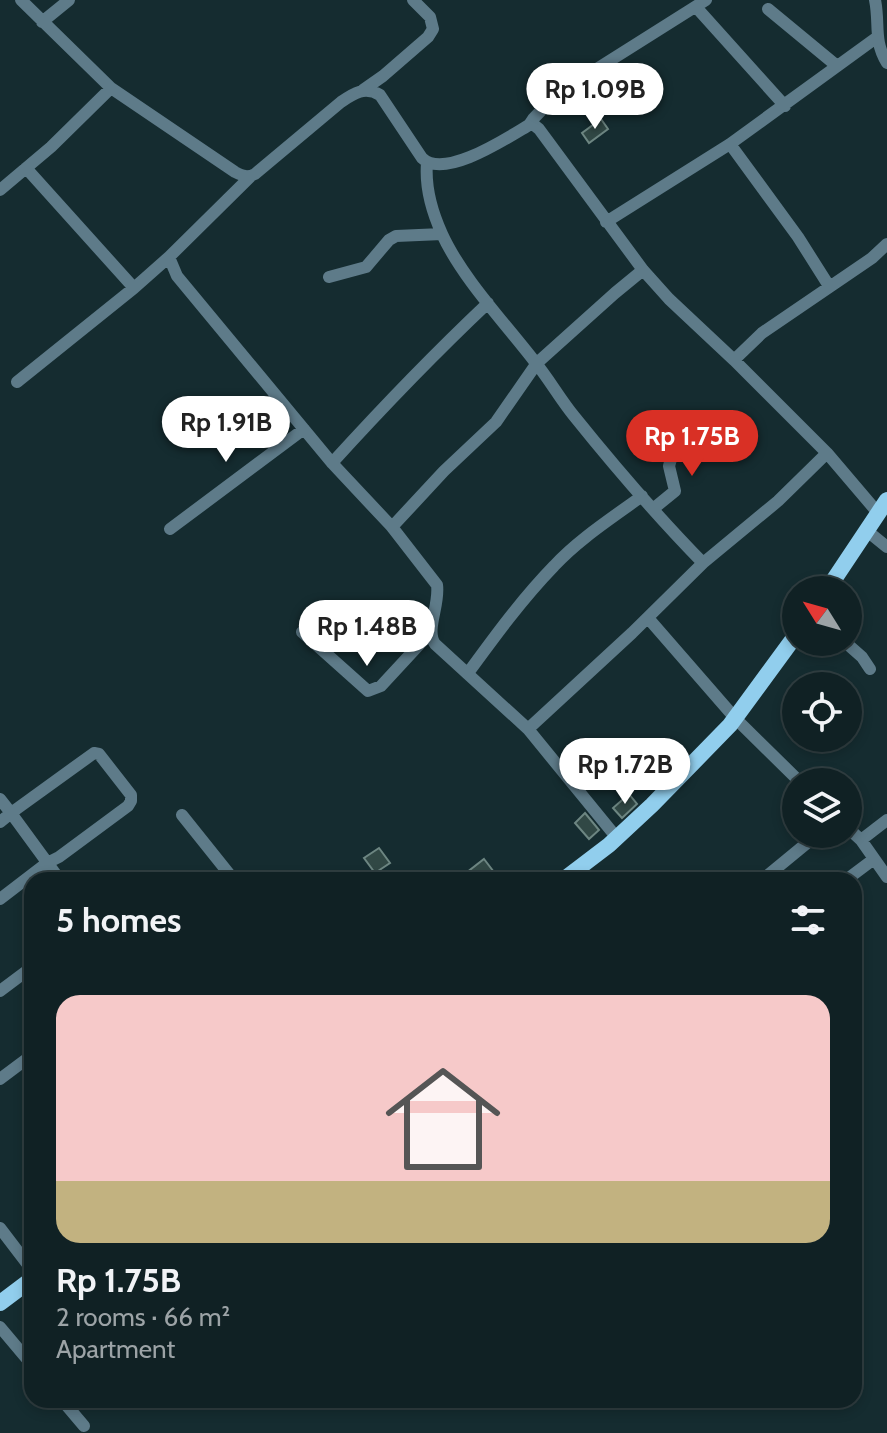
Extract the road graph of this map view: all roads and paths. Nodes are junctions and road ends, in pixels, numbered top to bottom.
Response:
1 (21, 0) edge
2 (69, 0) edge
3 (413, 0) edge
4 (875, 0) edge
5 (701, 3) edge
6 (768, 9) dead end
7 (42, 22) junction
8 (876, 38) junction
9 (887, 63) edge
10 (837, 66) junction
11 (111, 88) junction
12 (363, 90) junction
13 (785, 106) junction
14 (529, 125) junction
15 (730, 144) junction
16 (427, 163) junction
17 (26, 168) junction
18 (250, 177) junction
19 (0, 190) edge
20 (606, 222) junction
21 (442, 234) junction
22 (887, 244) edge
23 (169, 257) junction
24 (643, 270) junction
25 (329, 277) dead end
26 (829, 286) junction
27 (134, 288) junction
28 (488, 303) junction
29 (734, 360) junction
30 (537, 363) junction
31 (17, 382) dead end
32 (715, 425) dead end
33 (304, 429) junction
34 (827, 453) junction
35 (332, 463) junction
36 (642, 496) junction
37 (883, 507) edge
38 (653, 509) junction
39 (392, 527) junction
40 (170, 529) dead end
41 (866, 530) junction
42 (887, 547) edge
43 (703, 563) junction
44 (836, 576) edge
45 (648, 618) junction
46 (302, 632) dead end
47 (430, 633) junction
48 (782, 654) edge
49 (861, 656) edge
50 (870, 669) dead end
51 (468, 673) junction
52 (735, 718) junction
53 (528, 729) junction
54 (786, 768) edge
55 (0, 799) edge
56 (182, 815) dead end
57 (5, 818) edge
58 (887, 820) edge
59 (617, 838) junction
60 (862, 839) edge
61 (862, 841) edge
62 (801, 848) edge
63 (874, 859) junction
64 (47, 863) junction
65 (35, 872) edge
66 (54, 872) edge
67 (228, 872) edge
68 (576, 872) edge
69 (772, 872) edge
70 (857, 872) edge
71 (887, 877) edge
72 (24, 881) edge
73 (0, 899) edge
74 (24, 973) edge
75 (0, 991) edge
76 (24, 1061) edge
77 (0, 1079) edge
78 (0, 1228) edge
79 (24, 1260) edge
80 (24, 1285) edge
81 (0, 1303) edge
82 (0, 1327) edge
83 (24, 1356) edge
84 (69, 1408) edge
85 (84, 1426) dead end

1 - 7 street
2 - 7 street
3 - 12 street
4 - 8 street
5 - 13 street
5 - 14 street
6 - 10 street
7 - 11 street
8 - 9 street
8 - 10 street
10 - 13 street
11 - 17 street
11 - 18 street
12 - 16 street
12 - 18 street
13 - 15 street
14 - 16 street
14 - 20 street
15 - 20 street
15 - 26 street
16 - 21 street
17 - 19 street
17 - 27 street
18 - 23 street
20 - 24 street
21 - 25 street
21 - 28 street
22 - 26 street
23 - 27 street
23 - 33 street
24 - 29 street
24 - 30 street
26 - 29 street
27 - 31 street
28 - 30 street
28 - 35 street
29 - 34 street
30 - 36 street
30 - 39 street
32 - 38 street
33 - 35 street
33 - 40 street
34 - 37 street
34 - 43 street
35 - 39 street
36 - 38 street
36 - 51 street
37 - 41 main road
38 - 43 street
39 - 47 street
41 - 42 street
41 - 44 main road
43 - 45 street
45 - 52 street
45 - 53 street
46 - 47 street
47 - 51 street
48 - 52 main road
49 - 50 street
51 - 53 street
52 - 54 street
52 - 59 main road
53 - 59 street
55 - 57 street
56 - 67 street
57 - 64 street
57 - 64 street
58 - 60 street
59 - 68 main road
61 - 63 street
62 - 69 street
63 - 70 street
63 - 71 street
64 - 65 street
64 - 66 street
72 - 73 street
74 - 75 street
76 - 77 street
78 - 79 street
80 - 81 main road
82 - 83 street
84 - 85 street

